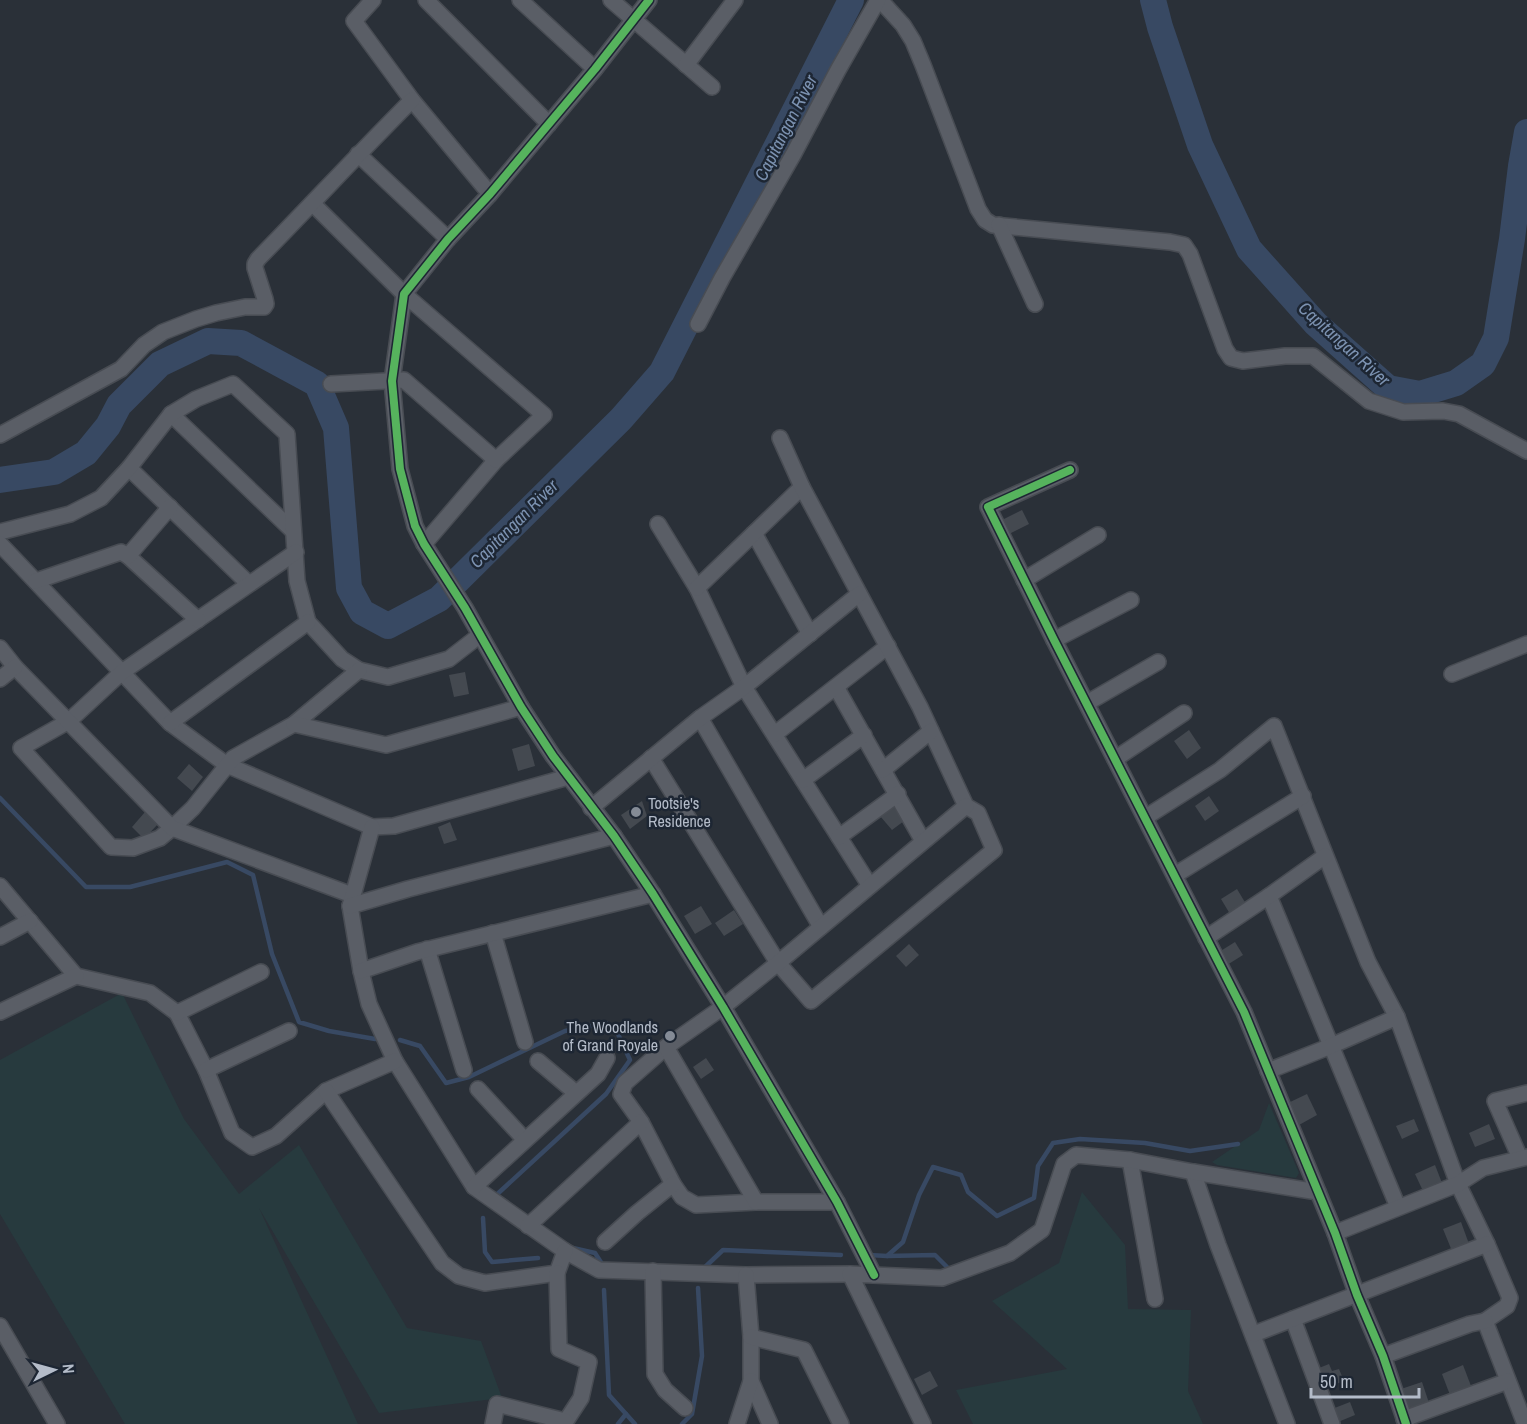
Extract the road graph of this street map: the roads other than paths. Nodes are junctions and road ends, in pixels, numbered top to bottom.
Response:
1 (373, 0) edge
2 (426, 0) edge
3 (520, 0) edge
4 (611, 0) edge
5 (650, 0) edge
6 (735, 0) edge
7 (879, 0) edge
8 (633, 20) junction
9 (686, 65) junction
10 (595, 69) junction
11 (712, 87) dead end
12 (412, 100) junction
13 (549, 124) junction
14 (358, 154) junction
15 (490, 194) junction
16 (313, 204) junction
17 (999, 225) junction
18 (448, 239) junction
19 (404, 294) junction
20 (1035, 304) dead end
21 (698, 324) dead end
22 (392, 381) junction
23 (331, 384) dead end
24 (171, 414) junction
25 (0, 435) edge
26 (780, 438) dead end
27 (1527, 451) edge
28 (496, 460) junction
29 (129, 468) junction
30 (1070, 470) dead end
31 (802, 487) junction
32 (170, 507) junction
33 (658, 524) dead end
34 (293, 531) junction
35 (0, 532) edge
36 (754, 533) junction
37 (1098, 535) dead end
38 (0, 544) edge
39 (424, 544) junction
40 (296, 552) junction
41 (128, 556) junction
42 (1024, 580) junction
43 (36, 581) junction
44 (249, 584) junction
45 (697, 588) junction
46 (860, 594) junction
47 (1131, 600) dead end
48 (198, 620) junction
49 (308, 622) junction
50 (810, 634) junction
51 (480, 635) junction
52 (1054, 640) junction
53 (1527, 644) edge
54 (888, 646) junction
55 (0, 648) edge
56 (1158, 662) dead end
57 (15, 668) junction
58 (359, 670) junction
59 (122, 672) junction
60 (1452, 674) dead end
61 (0, 679) edge
62 (744, 687) junction
63 (836, 687) junction
64 (1087, 703) junction
65 (521, 707) junction
66 (1184, 713) dead end
67 (700, 718) junction
68 (69, 721) junction
69 (170, 723) junction
70 (294, 724) junction
71 (931, 730) junction
72 (775, 734) junction
73 (864, 735) junction
74 (651, 758) junction
75 (1115, 759) junction
76 (227, 765) junction
77 (884, 770) junction
78 (568, 777) junction
79 (803, 780) junction
80 (898, 794) junction
81 (1303, 796) junction
82 (966, 806) junction
83 (591, 808) junction
84 (1146, 817) junction
85 (372, 827) junction
86 (172, 828) junction
87 (614, 836) junction
88 (839, 837) junction
89 (923, 841) junction
90 (1325, 856) junction
91 (1175, 875) junction
92 (0, 886) edge
93 (870, 886) junction
94 (653, 894) junction
95 (1269, 897) junction
96 (351, 900) junction
97 (30, 921) junction
98 (821, 927) junction
99 (493, 933) junction
100 (0, 937) edge
101 (1206, 938) junction
102 (426, 950) junction
103 (778, 963) junction
104 (361, 971) junction
105 (261, 972) dead end
106 (76, 976) junction
107 (723, 1007) junction
108 (0, 1012) edge
109 (177, 1013) junction
110 (1397, 1017) junction
111 (289, 1031) dead end
112 (525, 1042) dead end
113 (1331, 1046) junction
114 (666, 1047) junction
115 (607, 1058) dead end
116 (395, 1061) junction
117 (538, 1061) dead end
118 (206, 1070) junction
119 (464, 1070) dead end
120 (1268, 1071) junction
121 (478, 1089) dead end
122 (326, 1091) junction
123 (576, 1093) junction
124 (1527, 1093) edge
125 (641, 1122) junction
126 (525, 1140) junction
127 (1524, 1157) edge
128 (1130, 1160) junction
129 (1193, 1172) junction
130 (673, 1184) junction
131 (1458, 1184) junction
132 (474, 1187) junction
133 (1318, 1192) junction
134 (756, 1202) junction
135 (837, 1202) junction
136 (1398, 1207) junction
137 (528, 1226) junction
138 (1335, 1233) junction
139 (605, 1242) dead end
140 (1487, 1244) junction
141 (565, 1251) junction
142 (652, 1271) junction
143 (557, 1274) junction
144 (850, 1274) junction
145 (746, 1275) junction
146 (874, 1275) junction
147 (1357, 1295) junction
148 (1155, 1299) dead end
149 (1293, 1319) junction
150 (1485, 1322) junction
151 (0, 1326) edge
152 (1254, 1334) junction
153 (751, 1337) junction
154 (1383, 1356) junction
155 (1508, 1381) junction
156 (751, 1382) junction
157 (685, 1408) dead end
158 (1405, 1421) edge
159 (565, 1423) edge
160 (57, 1424) edge
161 (493, 1424) edge
162 (737, 1424) edge
163 (770, 1424) edge
164 (841, 1424) edge
165 (923, 1424) edge
166 (1287, 1424) edge
167 (1332, 1424) edge
168 (1526, 1424) edge

1 - 12 street
2 - 13 street
3 - 10 street
4 - 8 street
5 - 8 street
6 - 9 street
7 - 17 street
7 - 21 street
8 - 9 street
8 - 10 street
9 - 11 street
10 - 13 street
12 - 14 street
12 - 15 street
13 - 15 street
14 - 16 street
14 - 18 street
15 - 18 street
16 - 19 street
16 - 25 street
17 - 20 street
17 - 27 street
18 - 19 street
19 - 22 street
19 - 28 street
22 - 23 street
22 - 28 street
22 - 39 street
24 - 29 street
24 - 34 street
24 - 34 street
26 - 31 street
28 - 39 street
29 - 32 street
29 - 35 street
30 - 42 street
31 - 36 street
31 - 46 street
32 - 41 street
32 - 44 street
33 - 45 street
34 - 40 street
36 - 45 street
36 - 50 street
37 - 42 street
38 - 43 street
39 - 51 street
40 - 44 street
40 - 49 street
41 - 43 street
41 - 48 street
42 - 52 street
43 - 59 street
44 - 48 street
45 - 62 street
46 - 50 street
46 - 54 street
47 - 52 street
48 - 59 street
49 - 58 street
49 - 69 street
50 - 62 street
51 - 58 street
51 - 65 street
52 - 64 street
53 - 60 street
54 - 63 street
54 - 71 street
55 - 57 street
56 - 64 street
57 - 61 street
57 - 68 street
58 - 70 street
59 - 68 street
59 - 69 street
62 - 67 street
62 - 72 street
63 - 72 street
63 - 73 street
64 - 75 street
65 - 70 street
65 - 78 street
66 - 75 street
67 - 74 street
67 - 98 street
68 - 86 street
68 - 86 street
69 - 76 street
70 - 76 street
71 - 77 street
71 - 82 street
72 - 79 street
73 - 77 street
73 - 79 street
74 - 83 street
74 - 103 street
75 - 84 street
76 - 85 street
76 - 86 street
77 - 80 street
78 - 83 street
78 - 85 street
79 - 88 street
80 - 88 street
80 - 89 street
81 - 84 street
81 - 90 street
81 - 91 street
82 - 89 street
82 - 103 street
83 - 87 street
84 - 91 street
85 - 96 street
86 - 96 street
87 - 94 street
87 - 96 street
88 - 93 street
89 - 93 street
90 - 95 street
90 - 110 street
91 - 101 street
92 - 97 street
93 - 98 street
94 - 99 street
94 - 107 street
95 - 101 street
95 - 113 street
96 - 104 street
97 - 100 street
97 - 106 street
98 - 103 street
99 - 102 street
99 - 112 street
101 - 120 street
102 - 104 street
102 - 119 street
103 - 107 street
104 - 116 street
105 - 109 street
106 - 108 street
106 - 109 street
107 - 114 street
107 - 135 street
109 - 118 street
110 - 113 street
110 - 131 street
111 - 118 street
113 - 120 street
113 - 136 street
114 - 125 street
114 - 134 street
115 - 123 street
116 - 122 street
116 - 132 street
117 - 123 street
118 - 122 street
120 - 133 street
121 - 126 street
122 - 143 street
123 - 126 street
124 - 127 street
125 - 130 street
125 - 137 street
126 - 132 street
127 - 131 street
128 - 129 street
128 - 146 street
128 - 148 street
129 - 133 street
129 - 152 street
130 - 134 street
130 - 139 street
131 - 136 street
131 - 140 street
132 - 137 street
133 - 138 street
134 - 135 street
135 - 146 street
136 - 138 street
137 - 141 street
138 - 147 street
140 - 147 street
140 - 150 street
141 - 142 street
141 - 143 street
142 - 145 street
142 - 157 street
143 - 159 street
144 - 145 street
144 - 146 street
144 - 165 street
145 - 153 street
147 - 149 street
147 - 154 street
149 - 152 street
149 - 167 street
150 - 154 street
150 - 155 street
151 - 160 street
152 - 166 street
153 - 156 street
153 - 164 street
154 - 158 street
155 - 158 street
155 - 168 street
156 - 162 street
156 - 163 street
159 - 161 street

